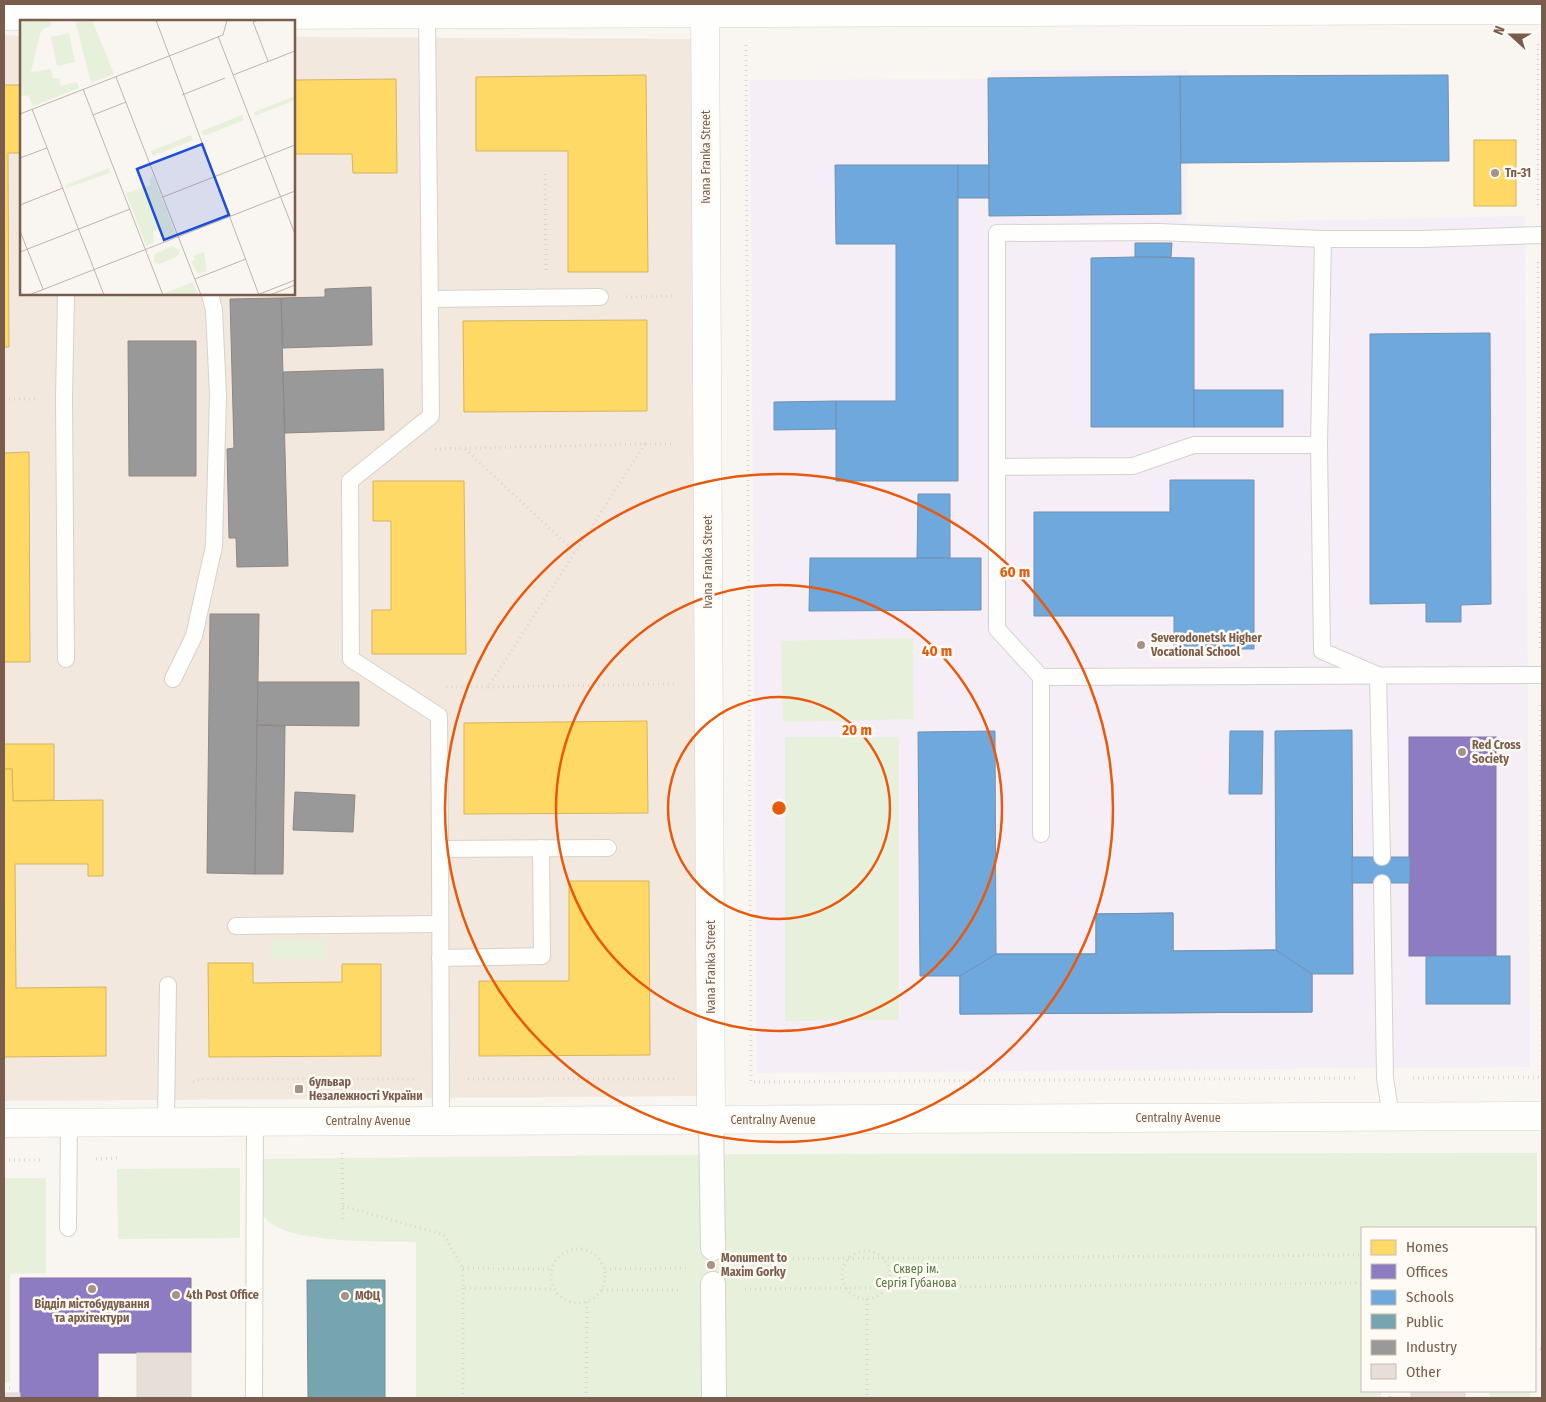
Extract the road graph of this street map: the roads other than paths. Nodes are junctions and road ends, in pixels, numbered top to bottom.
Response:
1 (705, 8) edge
2 (289, 9) edge
3 (1542, 10) edge
4 (427, 14) junction
5 (4, 16) edge
6 (186, 18) edge
7 (1540, 235) edge
8 (1323, 239) junction
9 (66, 295) edge
10 (210, 295) edge
11 (600, 297) road end
12 (430, 300) junction
13 (1319, 445) junction
14 (997, 467) junction
15 (66, 659) dead end
16 (1378, 675) junction
17 (1541, 675) edge
18 (1041, 677) junction
19 (173, 679) dead end
20 (1041, 834) dead end
21 (541, 848) junction
22 (608, 848) dead end
23 (440, 849) junction
24 (1382, 857) dead end
25 (1382, 883) dead end
26 (440, 924) junction
27 (236, 926) dead end
28 (440, 958) junction
29 (168, 985) dead end
30 (1542, 1116) edge
31 (1391, 1117) junction
32 (712, 1120) junction
33 (441, 1121) junction
34 (69, 1122) junction
35 (166, 1122) junction
36 (255, 1122) junction
37 (4, 1123) edge
38 (68, 1228) dead end
39 (713, 1248) dead end
40 (714, 1287) road end
41 (254, 1398) edge
42 (714, 1398) edge

1 - 3 street
1 - 4 street
1 - 32 street, Ivana Franka Street
2 - 4 street
2 - 6 street
4 - 12 lane
5 - 6 street
7 - 8 lane
8 - 13 lane
8 - 14 lane
9 - 15 lane
10 - 19 lane
11 - 12 lane
12 - 23 lane
13 - 14 lane
13 - 16 lane
14 - 18 lane
16 - 17 lane
16 - 18 lane
16 - 24 lane
18 - 20 lane
21 - 22 lane
21 - 23 lane
21 - 28 lane
23 - 26 lane
25 - 31 lane
26 - 27 lane
26 - 28 lane
28 - 33 lane
29 - 35 lane
30 - 31 street, Centralny Avenue
31 - 32 street, Centralny Avenue
32 - 33 street, Centralny Avenue
32 - 39 street
33 - 36 street, Centralny Avenue
34 - 35 street, Centralny Avenue
34 - 37 street, Centralny Avenue
34 - 38 lane
35 - 36 street, Centralny Avenue
36 - 41 lane
40 - 42 street

